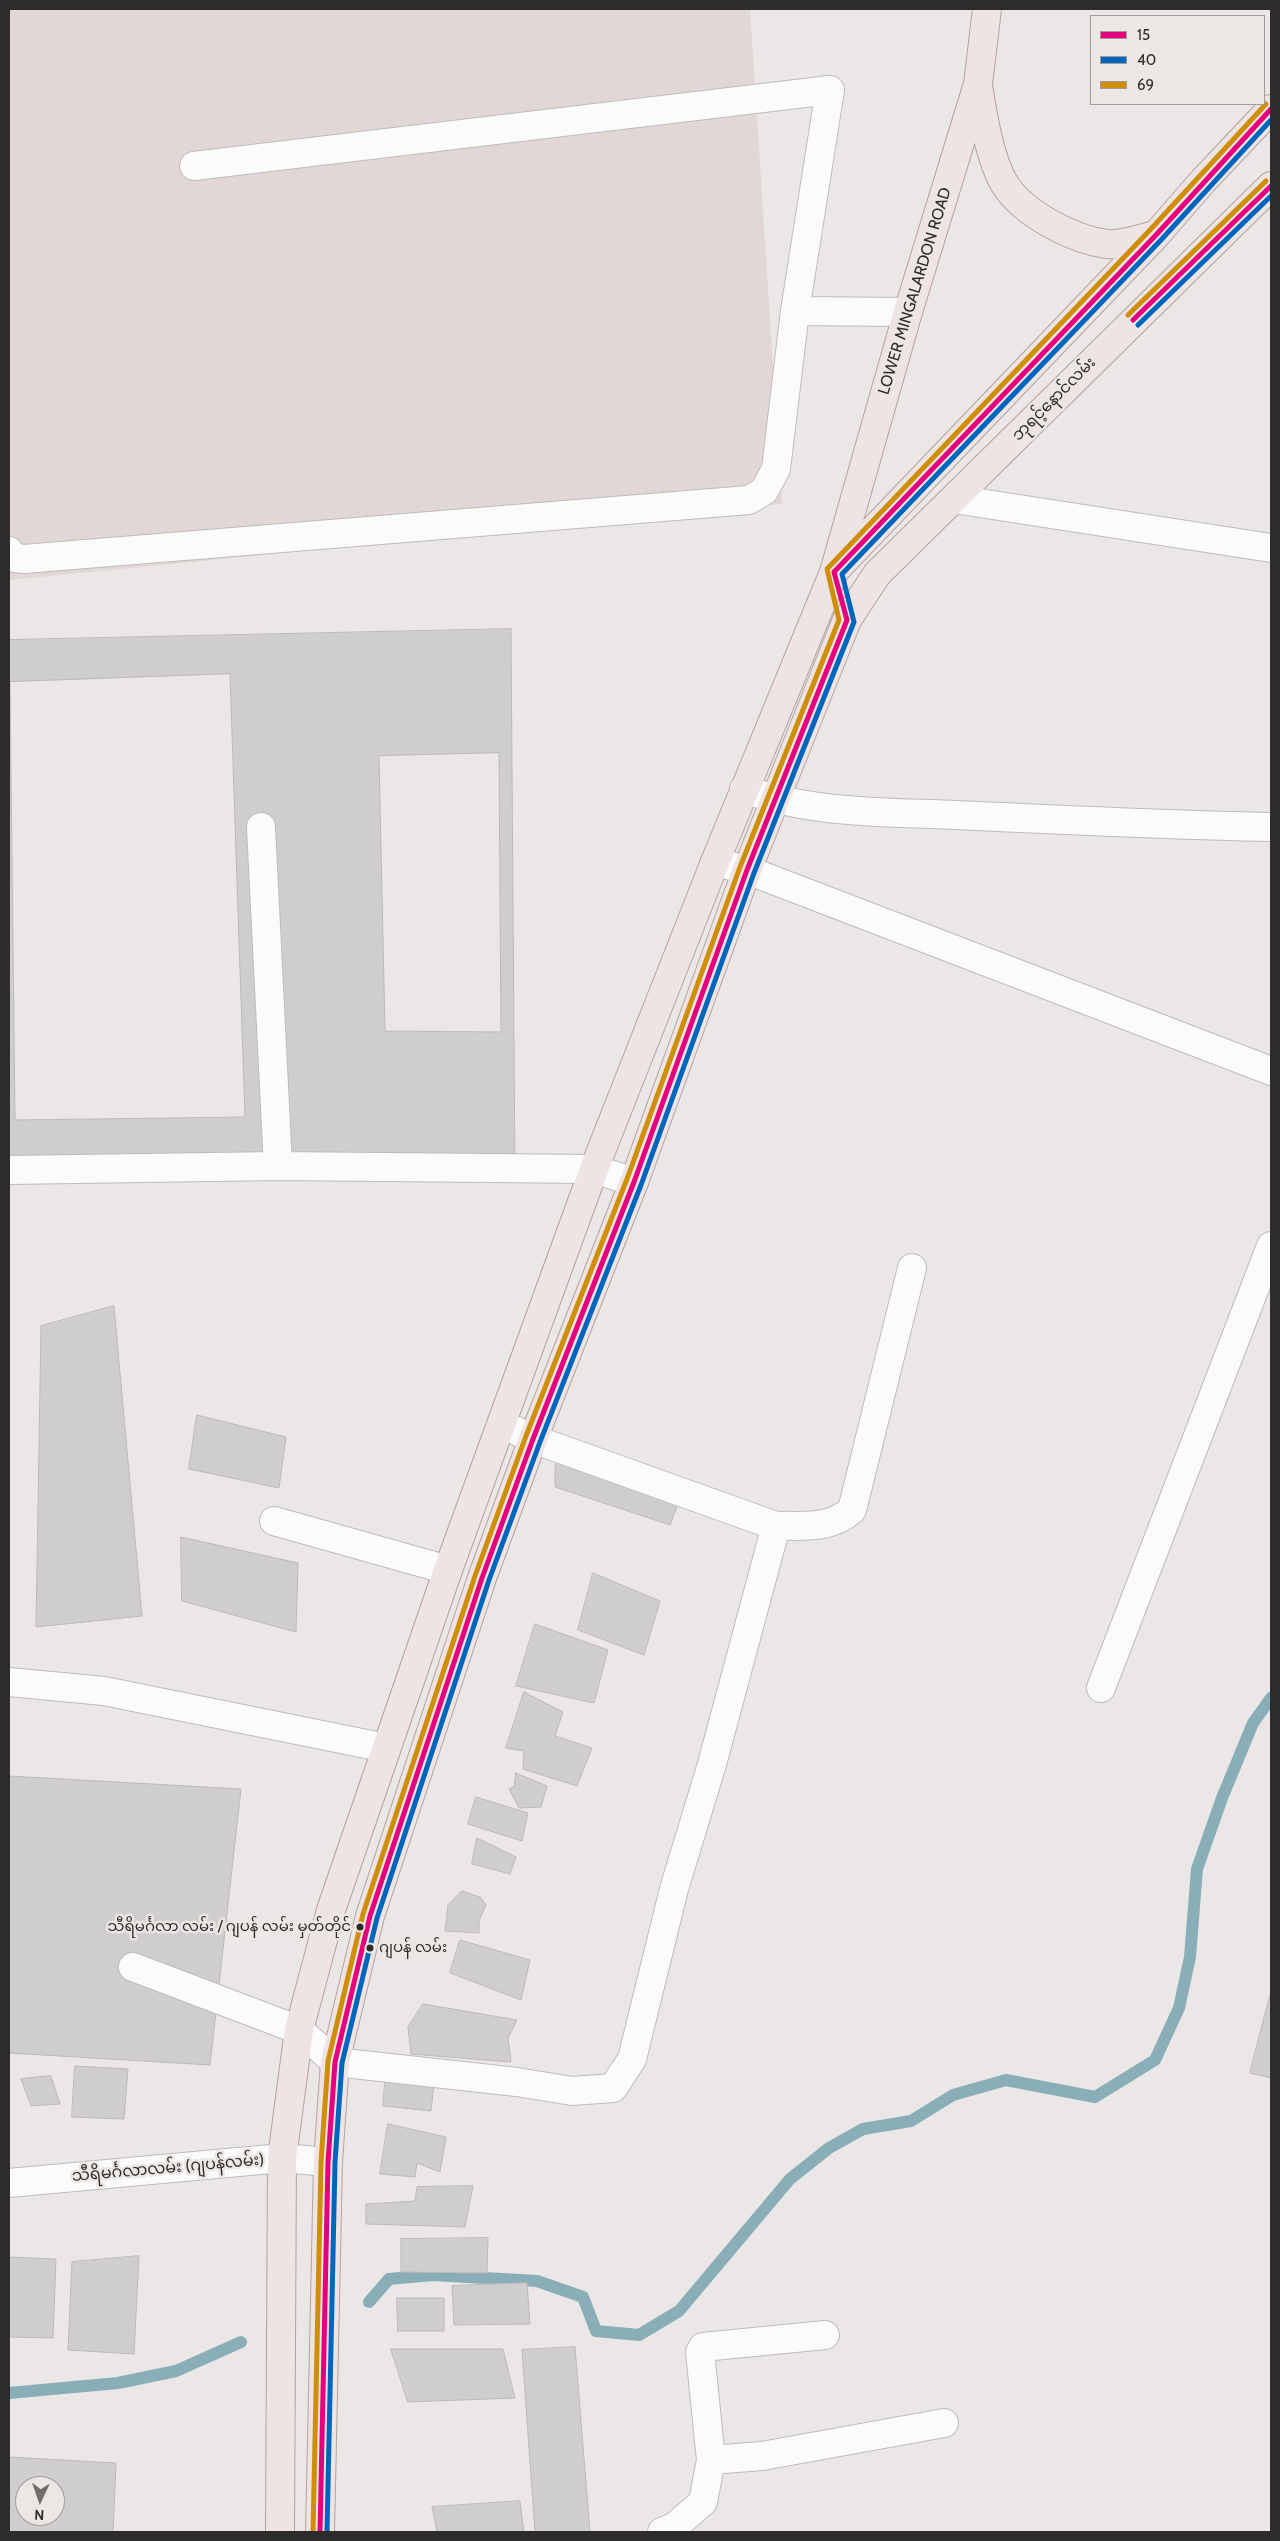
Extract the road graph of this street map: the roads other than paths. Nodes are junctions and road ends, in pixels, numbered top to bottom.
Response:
1 (986, 9) edge
2 (978, 84) junction
3 (1271, 109) edge
4 (194, 166) dead end
5 (1271, 186) edge
6 (1156, 235) junction
7 (795, 311) junction
8 (908, 312) junction
9 (954, 499) junction
10 (1271, 548) edge
11 (9, 551) edge
12 (834, 572) junction
13 (847, 620) junction
14 (744, 789) junction
15 (775, 801) junction
16 (260, 827) dead end
17 (1271, 827) edge
18 (714, 862) junction
19 (747, 870) junction
20 (1271, 1071) edge
21 (278, 1166) junction
22 (594, 1169) junction
23 (9, 1170) edge
24 (634, 1182) junction
25 (1271, 1246) edge
26 (912, 1268) dead end
27 (502, 1424) junction
28 (533, 1439) junction
29 (274, 1521) dead end
30 (776, 1526) junction
31 (448, 1570) junction
32 (9, 1682) edge
33 (1101, 1688) dead end
34 (386, 1748) junction
35 (133, 1967) dead end
36 (299, 2030) junction
37 (336, 2062) junction
38 (282, 2158) junction
39 (328, 2162) junction
40 (9, 2183) edge
41 (825, 2335) dead end
42 (944, 2423) dead end
43 (711, 2460) junction
44 (280, 2532) edge
45 (320, 2532) edge
46 (662, 2532) edge

1 - 2 main road, LOWER MINGALARDON ROAD
2 - 6 main road
2 - 8 main road, LOWER MINGALARDON ROAD
3 - 6 main road
4 - 7 street
5 - 9 main road, ဘုရင့်နောင်လမ်း
6 - 12 main road
7 - 8 street
7 - 11 street
8 - 12 main road, LOWER MINGALARDON ROAD
9 - 10 street
9 - 13 main road, ဘုရင့်နောင်လမ်း
12 - 13 main road
12 - 14 main road
13 - 15 main road, ဘုရင့်နောင်လမ်း
14 - 15 street
14 - 18 main road
15 - 17 street
15 - 19 main road, ဘုရင့်နောင်လမ်း
16 - 21 street
18 - 19 street
18 - 22 main road
19 - 20 street
19 - 24 main road, ဘုရင့်နောင်လမ်း
21 - 22 street
21 - 23 street
22 - 24 street
22 - 27 main road
24 - 28 main road, ဘုရင့်နောင်လမ်း
25 - 33 street
26 - 30 street
27 - 28 street
27 - 31 main road
28 - 30 street
28 - 37 main road, ဘုရင့်နောင်လမ်း
29 - 31 street
30 - 37 street
31 - 34 main road
32 - 34 street
34 - 36 main road
35 - 36 street
36 - 37 street
36 - 38 main road
37 - 39 main road, ဘုရင့်နောင်လမ်း
38 - 39 street, သီရိမင်္ဂလာလမ်း (ဂျပန်လမ်း)
38 - 40 street, သီရိမင်္ဂလာလမ်း (ဂျပန်လမ်း)
38 - 44 main road
39 - 45 main road, ဘုရင့်နောင်လမ်း
41 - 43 street
42 - 43 street
43 - 46 street

